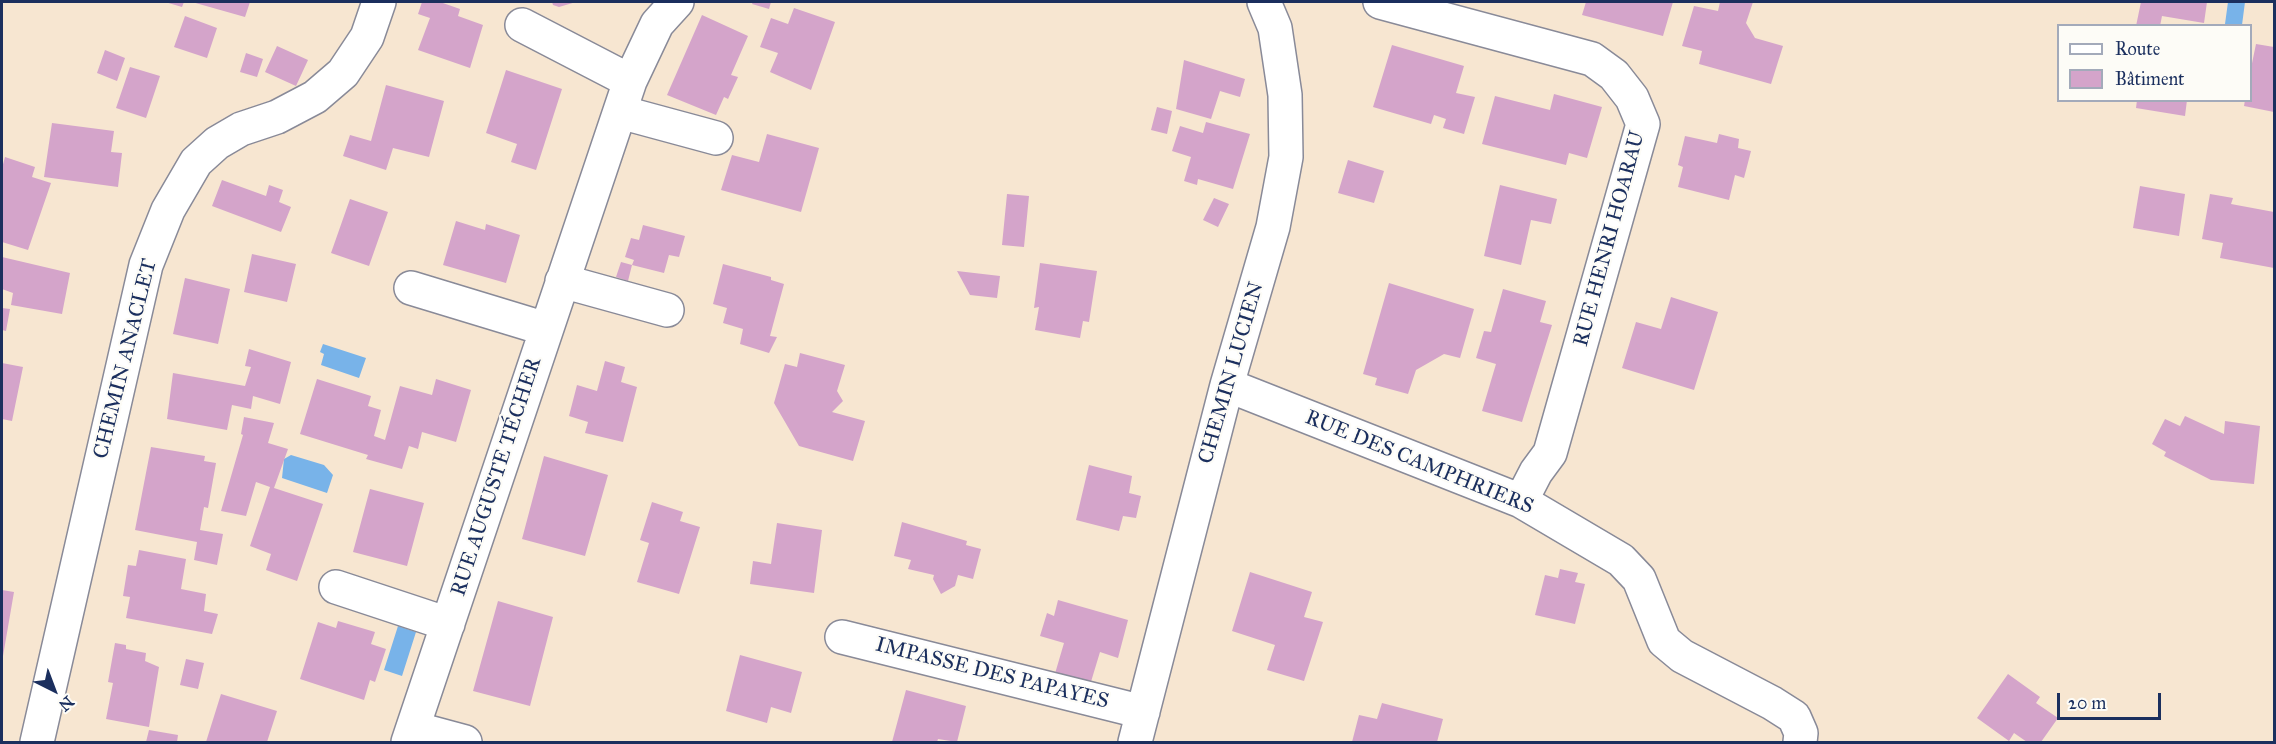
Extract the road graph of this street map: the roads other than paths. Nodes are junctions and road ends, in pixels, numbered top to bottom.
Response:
1 (380, 2) edge
2 (677, 2) edge
3 (1264, 2) edge
4 (1380, 2) edge
5 (522, 25) dead end
6 (630, 81) junction
7 (620, 112) junction
8 (716, 138) dead end
9 (562, 281) junction
10 (411, 288) dead end
11 (668, 310) dead end
12 (546, 329) junction
13 (1227, 385) junction
14 (1521, 501) junction
15 (336, 587) dead end
16 (448, 624) junction
17 (842, 637) dead end
18 (1139, 727) edge
19 (410, 735) edge
20 (37, 742) edge
21 (465, 742) edge
22 (1800, 742) edge

1 - 20 street, CHEMIN ANACLET
2 - 6 street, RUE AUGUSTE TÉCHER
3 - 13 street, CHEMIN LUCIEN
4 - 14 street, RUE HENRI HOARAU
5 - 6 street
6 - 7 street, RUE AUGUSTE TÉCHER
7 - 8 street
7 - 9 street, RUE AUGUSTE TÉCHER
9 - 11 street
9 - 12 street, RUE AUGUSTE TÉCHER
10 - 12 street, RUE AUGUSTE TÉCHER
12 - 16 street, RUE AUGUSTE TÉCHER
13 - 14 street, RUE DES CAMPHRIERS
13 - 18 street, CHEMIN LUCIEN
14 - 22 street, RUE DES CAMPHRIERS
15 - 16 street, RUE AUGUSTE TÉCHER
16 - 19 street, RUE AUGUSTE TÉCHER
17 - 18 street, IMPASSE DES PAPAYES
19 - 21 street, RUE AUGUSTE TÉCHER

